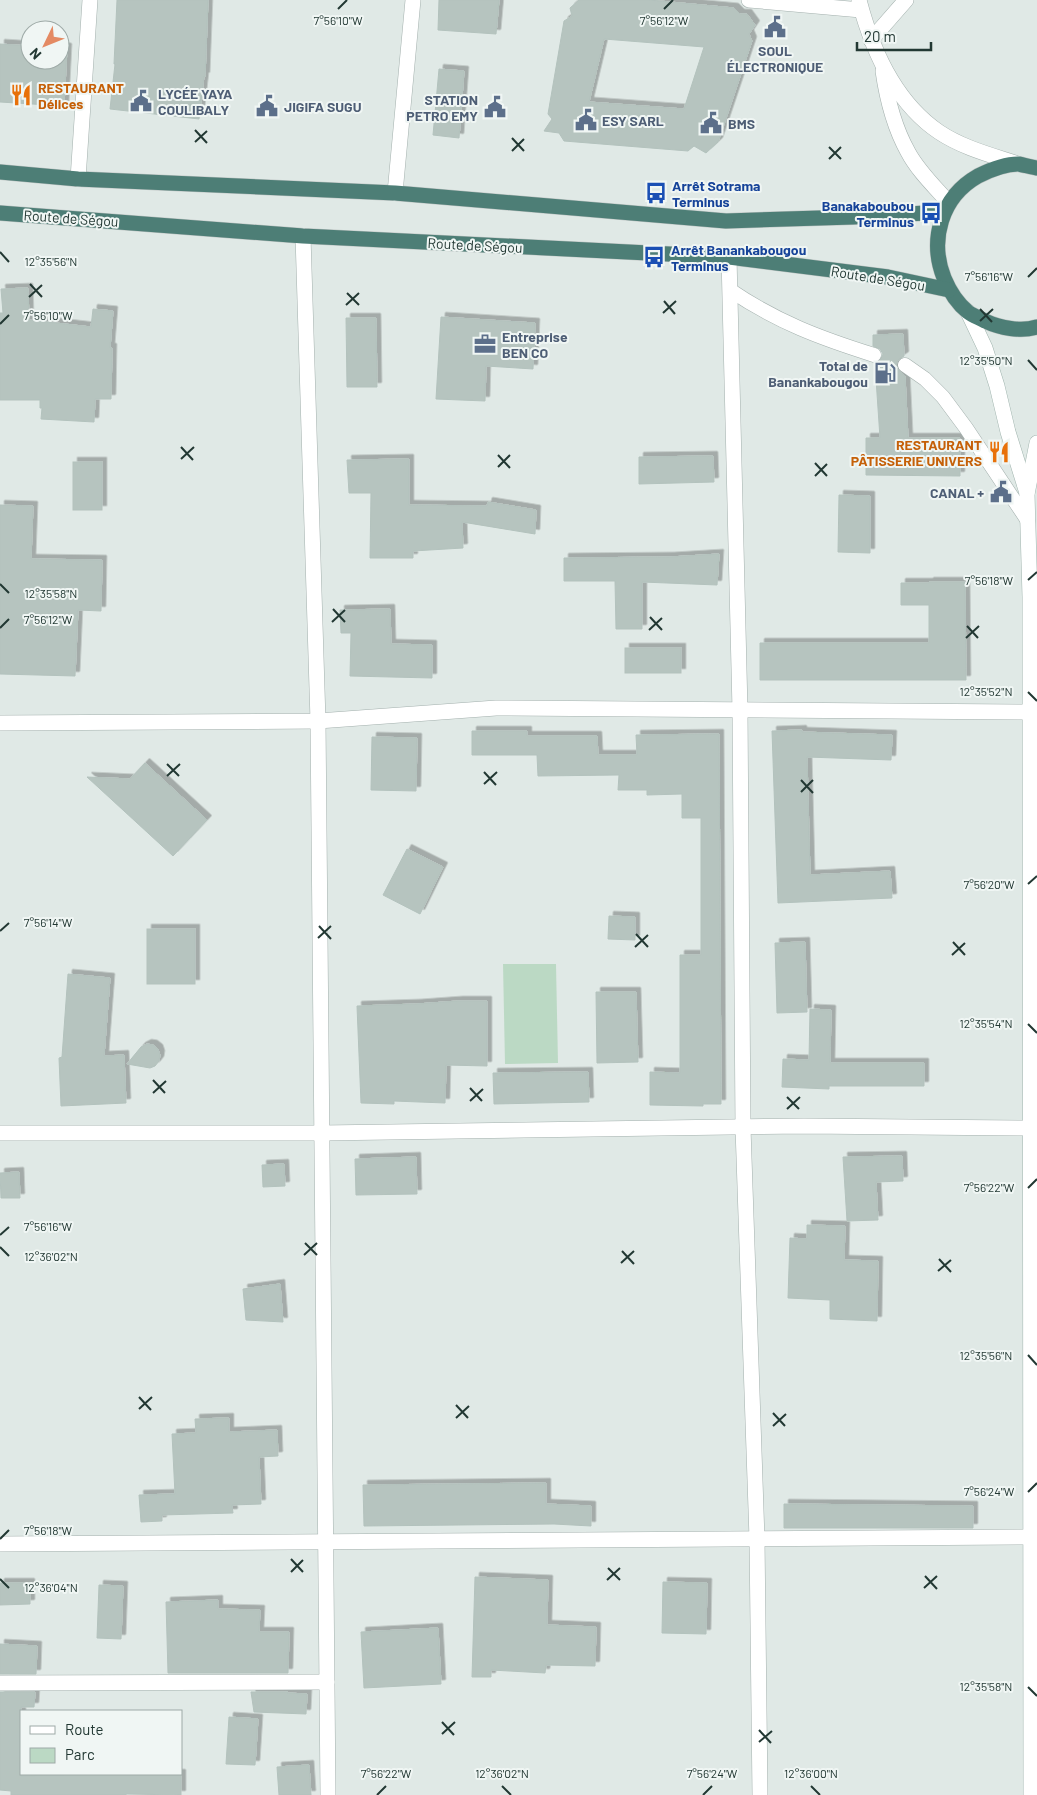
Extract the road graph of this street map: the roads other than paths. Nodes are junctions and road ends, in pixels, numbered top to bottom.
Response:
1 (90, 0) edge
2 (413, 0) edge
3 (749, 0) edge
4 (906, 0) edge
5 (860, 5) edge
6 (871, 40) junction
7 (883, 67) junction
8 (1018, 164) junction
9 (1037, 168) edge
10 (0, 172) edge
11 (78, 178) junction
12 (395, 193) junction
13 (947, 207) junction
14 (0, 212) edge
15 (303, 236) junction
16 (729, 257) junction
17 (730, 290) junction
18 (948, 290) junction
19 (968, 312) junction
20 (1037, 327) edge
21 (874, 355) dead end
22 (905, 365) dead end
23 (1037, 443) edge
24 (1027, 494) junction
25 (1031, 528) edge
26 (1033, 601) edge
27 (740, 710) junction
28 (1029, 712) junction
29 (318, 721) junction
30 (0, 722) edge
31 (1033, 822) edge
32 (743, 1128) junction
33 (1030, 1128) junction
34 (0, 1133) edge
35 (322, 1133) junction
36 (1030, 1537) junction
37 (757, 1539) junction
38 (326, 1542) junction
39 (0, 1544) edge
40 (327, 1682) junction
41 (0, 1683) edge
42 (328, 1795) edge
43 (760, 1795) edge
44 (1031, 1795) edge

1 - 11 street
2 - 12 street
3 - 5 street
4 - 6 street
5 - 6 street
6 - 7 street
7 - 8 street
7 - 13 street
8 - 9 highway, Route de Ségou
8 - 13 highway, Route de Ségou
10 - 11 highway
11 - 12 highway
12 - 13 highway
13 - 18 highway, Route de Ségou
14 - 15 highway, Route de Ségou
15 - 16 highway, Route de Ségou
15 - 29 street
16 - 17 street
16 - 18 highway, Route de Ségou
17 - 21 lane
17 - 27 street
18 - 19 highway, Route de Ségou
19 - 20 highway, Route de Ségou
19 - 24 street
22 - 25 lane
23 - 24 street
24 - 25 street
25 - 26 street
26 - 28 street
27 - 28 street
27 - 29 street
27 - 32 street
28 - 31 street
29 - 30 street
29 - 35 street
31 - 33 street
32 - 33 street
32 - 35 street
32 - 37 street
33 - 36 street
34 - 35 street
35 - 38 street
36 - 37 street
36 - 44 street
37 - 38 street
37 - 43 street
38 - 39 street
38 - 40 street
40 - 41 street
40 - 42 street

